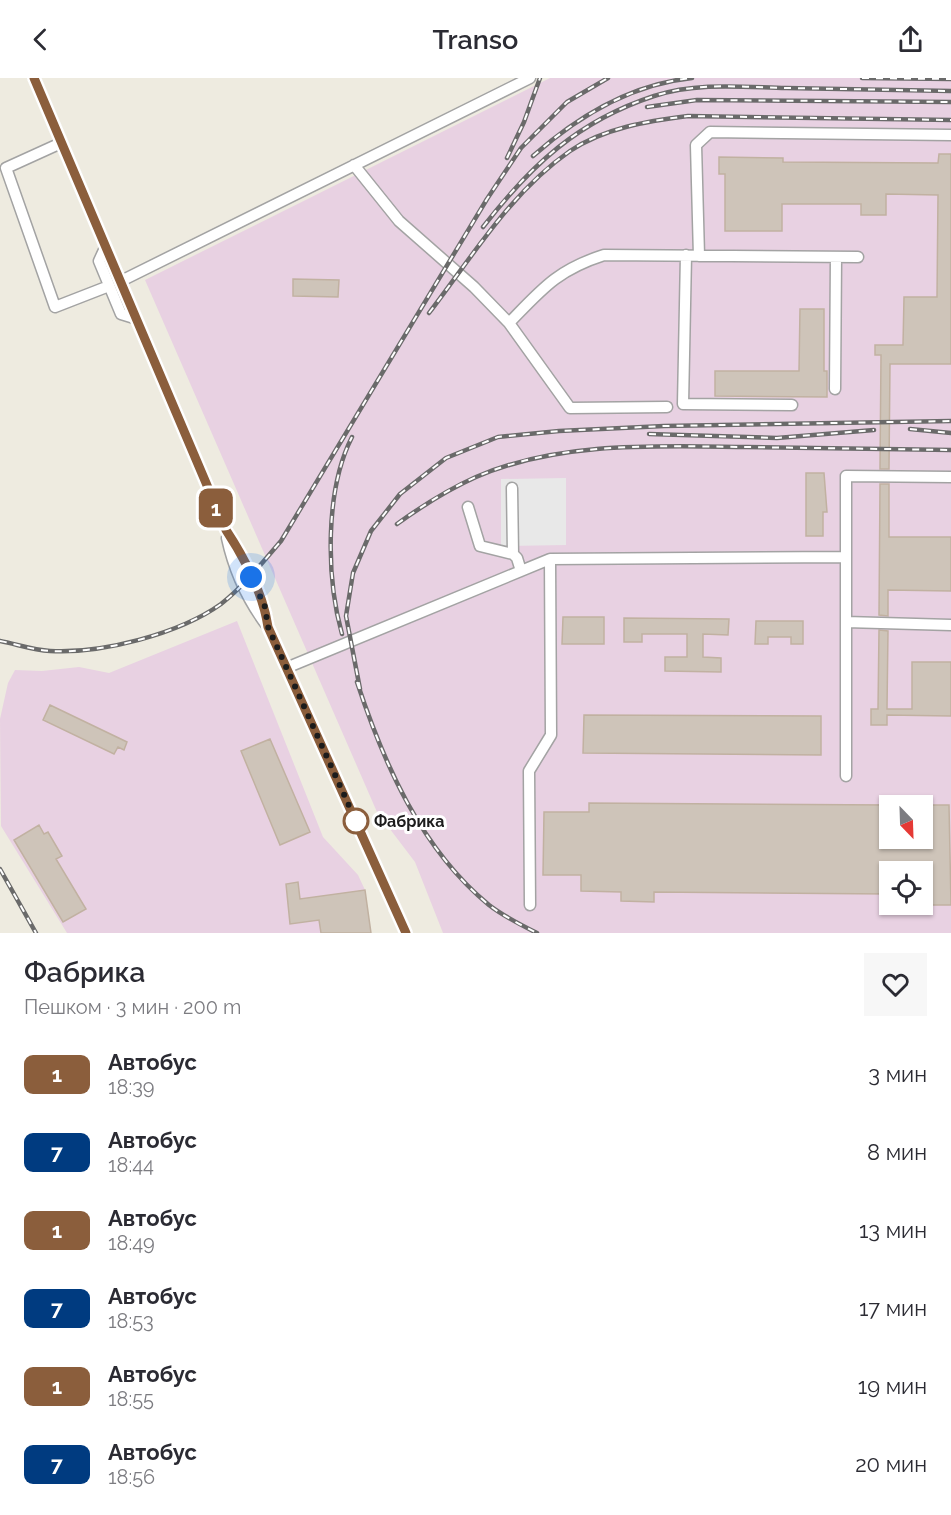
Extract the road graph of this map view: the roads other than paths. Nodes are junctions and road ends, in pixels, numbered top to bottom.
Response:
1 (34, 78) edge
2 (530, 78) edge
3 (951, 135) edge
4 (61, 143) junction
5 (354, 165) junction
6 (686, 255) junction
7 (699, 256) junction
8 (836, 257) junction
9 (858, 257) dead end
10 (114, 284) junction
11 (509, 324) junction
12 (835, 389) dead end
13 (792, 405) dead end
14 (668, 407) dead end
15 (951, 477) edge
16 (512, 488) dead end
17 (468, 507) dead end
18 (513, 555) junction
19 (846, 557) junction
20 (550, 559) junction
21 (521, 571) junction
22 (846, 622) junction
23 (951, 625) edge
24 (286, 668) junction
25 (846, 776) dead end
26 (531, 905) dead end
27 (406, 933) edge

1 - 4 street
2 - 5 street
3 - 7 street
4 - 10 street
4 - 10 street
5 - 10 street
5 - 11 street
6 - 7 street
6 - 11 street
6 - 13 street
7 - 8 street
8 - 9 street
8 - 12 street
10 - 24 street
11 - 14 street
15 - 19 street
16 - 18 street
17 - 18 street
18 - 21 street
19 - 20 street
19 - 22 street
20 - 21 street
20 - 26 street
21 - 24 street
22 - 23 street
22 - 25 street
24 - 27 street

